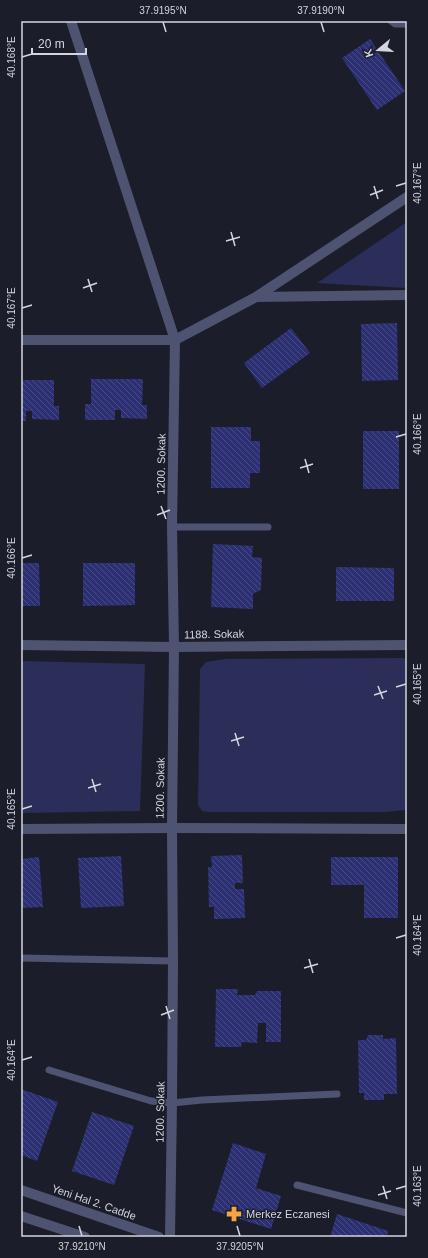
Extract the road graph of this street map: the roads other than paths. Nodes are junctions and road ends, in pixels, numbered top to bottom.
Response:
1 (71, 21) edge
2 (391, 21) edge
3 (407, 24) edge
4 (407, 197) edge
5 (407, 295) edge
6 (256, 297) junction
7 (21, 340) edge
8 (175, 340) junction
9 (172, 527) junction
10 (268, 527) dead end
11 (21, 645) edge
12 (407, 645) edge
13 (174, 647) junction
14 (172, 828) junction
15 (21, 829) edge
16 (407, 829) edge
17 (21, 958) edge
18 (173, 961) junction
19 (49, 1070) dead end
20 (337, 1094) dead end
21 (172, 1103) junction
22 (296, 1184) dead end
23 (21, 1190) edge
24 (407, 1213) edge
25 (21, 1216) edge
26 (85, 1237) edge
27 (159, 1237) edge
28 (170, 1237) edge

1 - 8 street, 1200. Sokak
2 - 3 lane
4 - 6 street
5 - 6 street
6 - 8 street
7 - 8 street
8 - 9 street, 1200. Sokak
9 - 10 lane
9 - 13 street, 1200. Sokak
11 - 13 street, 1188. Sokak
12 - 13 street, 1188. Sokak
13 - 14 street, 1200. Sokak
14 - 15 street
14 - 16 street
14 - 18 street, 1200. Sokak
17 - 18 lane
18 - 21 street, 1200. Sokak
19 - 21 lane
20 - 21 lane
21 - 28 street, 1200. Sokak
22 - 24 lane
23 - 27 street, Yeni Hal 2. Cadde
25 - 26 street

